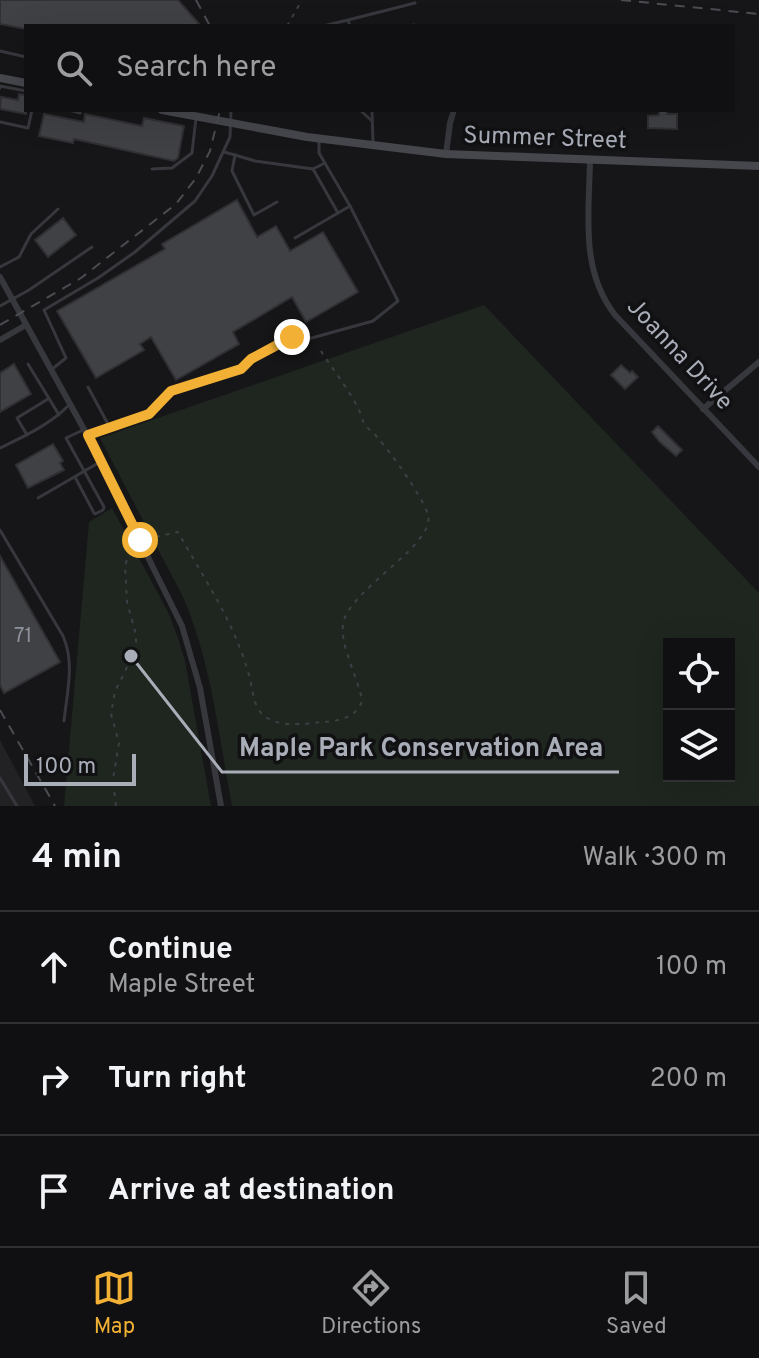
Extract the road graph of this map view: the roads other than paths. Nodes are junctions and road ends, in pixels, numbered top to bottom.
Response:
1 (415, 3) dead end
2 (348, 20) junction
3 (331, 24) edge
4 (349, 24) edge
5 (0, 51) edge
6 (24, 57) edge
7 (0, 78) edge
8 (24, 83) edge
9 (0, 88) edge
10 (24, 91) edge
11 (32, 112) edge
12 (172, 112) edge
13 (210, 112) edge
14 (231, 112) edge
15 (362, 112) edge
16 (372, 112) edge
17 (453, 112) edge
18 (196, 117) junction
19 (211, 120) junction
20 (0, 122) edge
21 (373, 122) junction
22 (230, 124) junction
23 (319, 139) junction
24 (373, 147) junction
25 (224, 152) junction
26 (446, 154) junction
27 (235, 155) junction
28 (590, 161) junction
29 (325, 163) junction
30 (759, 166) edge
31 (152, 169) dead end
32 (313, 169) junction
33 (277, 202) dead end
34 (350, 206) junction
35 (58, 209) dead end
36 (338, 213) junction
37 (295, 238) dead end
38 (92, 247) dead end
39 (0, 267) edge
40 (0, 277) edge
41 (12, 299) junction
42 (0, 306) edge
43 (26, 325) junction
44 (0, 340) edge
45 (759, 362) edge
46 (28, 364) dead end
47 (51, 370) junction
48 (88, 387) dead end
49 (49, 398) junction
50 (70, 404) junction
51 (703, 409) junction
52 (59, 415) junction
53 (110, 427) junction
54 (86, 432) junction
55 (27, 435) junction
56 (0, 448) edge
57 (102, 461) junction
58 (759, 467) edge
59 (84, 472) junction
60 (75, 477) junction
61 (38, 498) dead end
62 (0, 530) edge
63 (64, 721) dead end
64 (0, 778) edge
65 (17, 806) edge
66 (221, 806) edge

1 - 2 lane
2 - 3 lane
2 - 4 lane
5 - 6 lane
7 - 8 main road
9 - 10 lane
11 - 20 lane
12 - 18 main road, Summer Street
13 - 19 lane
14 - 22 lane
15 - 21 lane
16 - 21 lane
17 - 26 street
18 - 19 main road, Summer Street
18 - 31 lane
19 - 22 main road, Summer Street
21 - 24 lane
22 - 23 main road, Summer Street
22 - 25 lane
23 - 24 main road, Summer Street
23 - 29 lane
24 - 26 main road, Summer Street
25 - 27 lane
25 - 47 lane
26 - 28 main road, Summer Street
27 - 32 lane
27 - 33 lane
28 - 30 main road, Summer Street
28 - 51 street, Joanna Drive
29 - 32 lane
29 - 34 lane
32 - 36 lane
34 - 36 lane
34 - 53 lane
35 - 39 lane
36 - 37 lane
38 - 41 lane
40 - 41 street
41 - 42 lane
41 - 43 street
43 - 44 street
43 - 47 street
45 - 51 street
46 - 49 lane
47 - 50 street
48 - 53 lane
49 - 52 lane
49 - 55 lane
50 - 52 lane
50 - 54 street
51 - 58 street, Joanna Drive
52 - 55 lane
53 - 54 lane
54 - 57 street
54 - 59 lane
55 - 56 lane
57 - 59 lane
57 - 66 street
59 - 60 lane
59 - 60 lane
60 - 61 lane
62 - 63 lane
64 - 65 lane

